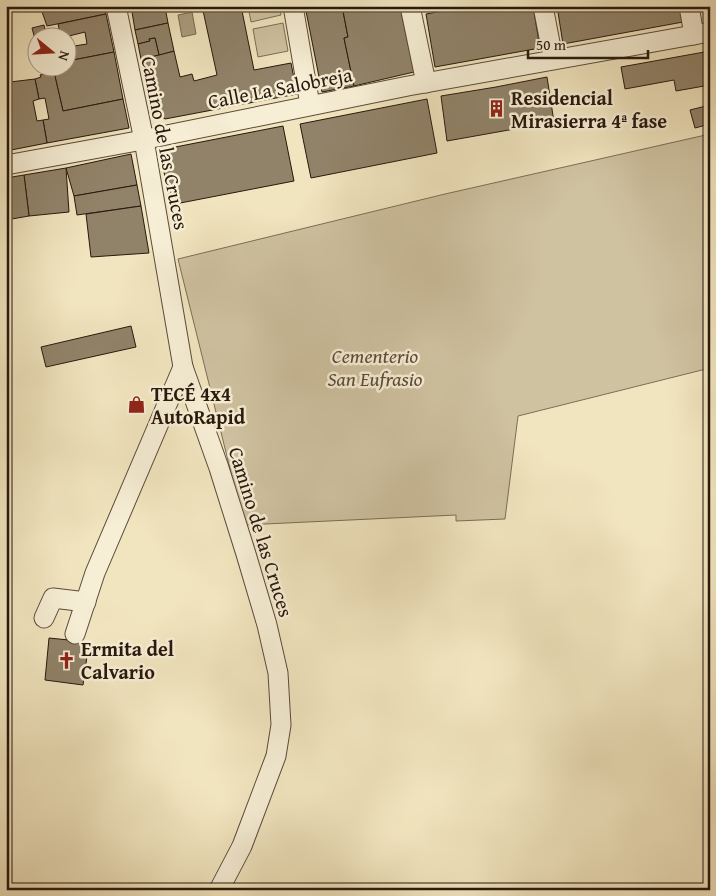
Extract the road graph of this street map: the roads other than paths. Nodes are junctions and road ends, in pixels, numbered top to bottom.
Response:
1 (116, 6) edge
2 (293, 6) edge
3 (410, 6) edge
4 (543, 6) edge
5 (689, 6) edge
6 (702, 33) edge
7 (551, 48) dead end
8 (426, 83) junction
9 (310, 105) junction
10 (144, 140) junction
11 (6, 165) edge
12 (183, 367) junction
13 (86, 602) junction
14 (44, 618) dead end
15 (75, 634) dead end
16 (220, 890) edge

1 - 10 street, Camino de las Cruces
2 - 9 street
3 - 8 street
4 - 7 street
5 - 6 street
6 - 8 street, Calle La Salobreja
8 - 9 street, Calle La Salobreja
9 - 10 street, Calle La Salobreja
10 - 11 street, Calle La Salobreja
10 - 12 street, Camino de las Cruces
12 - 13 street
12 - 16 street, Camino de las Cruces
13 - 14 street
13 - 15 street

